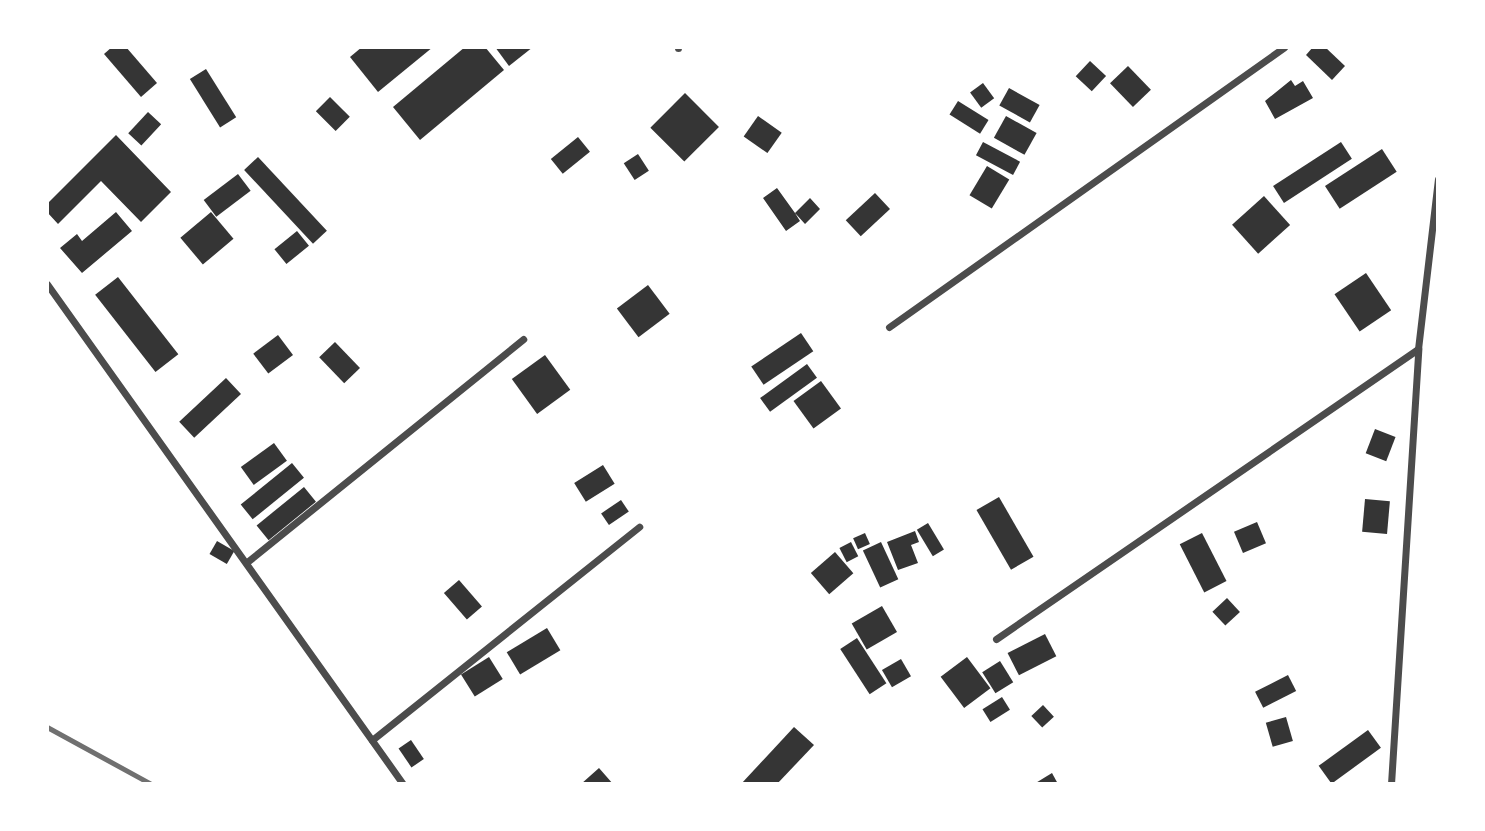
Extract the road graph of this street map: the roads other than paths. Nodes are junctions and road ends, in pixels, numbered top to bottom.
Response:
1 (1284, 47) edge
2 (1438, 179) edge
3 (47, 284) edge
4 (889, 327) dead end
5 (523, 339) dead end
6 (1418, 349) junction
7 (639, 527) dead end
8 (247, 562) junction
9 (996, 639) dead end
10 (372, 740) junction
11 (402, 784) edge
12 (1391, 784) edge

1 - 4 street
2 - 6 street
3 - 8 street
5 - 8 street
6 - 9 street
6 - 12 street
7 - 10 street
8 - 10 street
10 - 11 street

